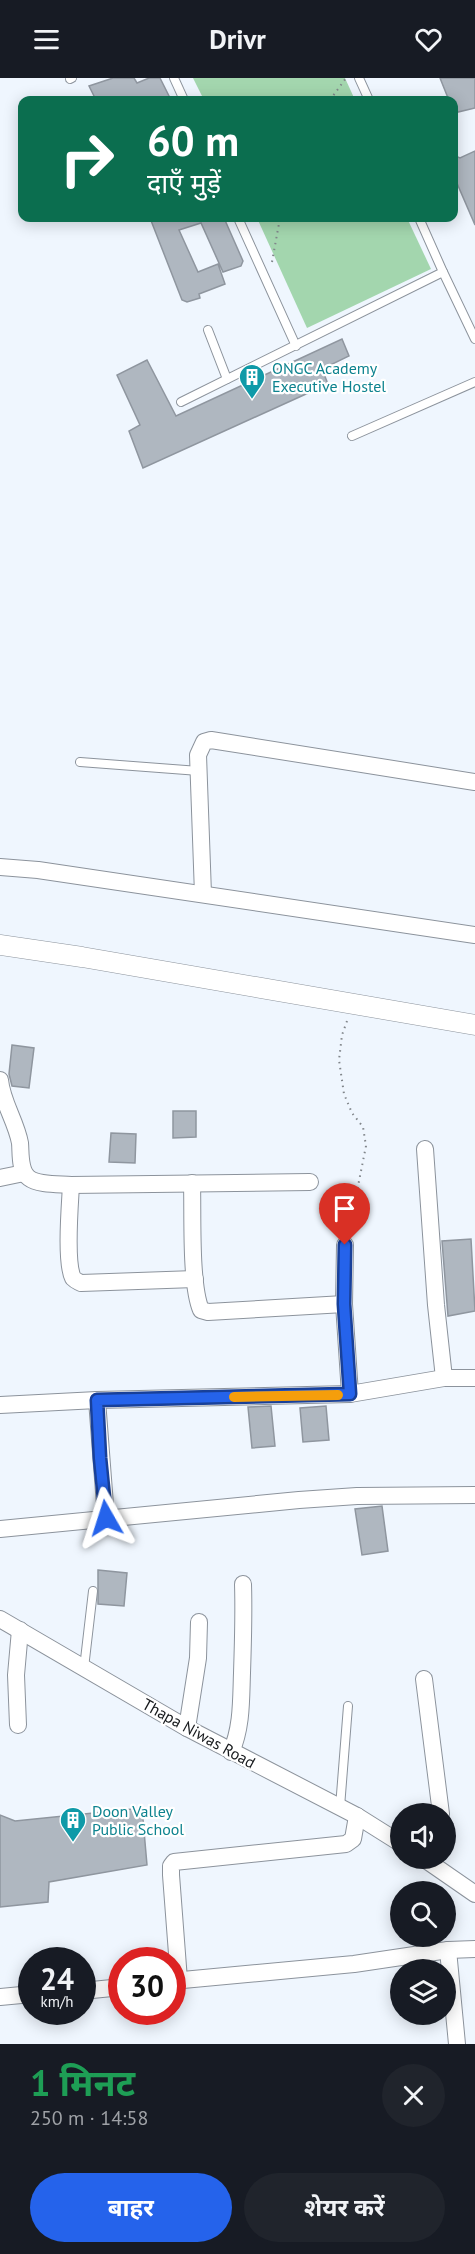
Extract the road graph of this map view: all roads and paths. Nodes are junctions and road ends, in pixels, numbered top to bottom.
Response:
1 (174, 78) edge
2 (346, 78) edge
3 (359, 78) edge
4 (182, 96) edge
5 (333, 96) edge
6 (367, 96) edge
7 (240, 222) edge
8 (279, 222) edge
9 (422, 222) edge
10 (443, 272) junction
11 (268, 283) junction
12 (208, 330) dead end
13 (475, 339) edge
14 (296, 346) junction
15 (227, 380) junction
16 (475, 382) edge
17 (181, 402) dead end
18 (352, 436) dead end
19 (80, 762) dead end
20 (198, 771) junction
21 (475, 782) edge
22 (0, 867) edge
23 (203, 894) junction
24 (475, 935) edge
25 (0, 945) edge
26 (354, 1005) junction
27 (475, 1025) edge
28 (0, 1080) edge
29 (425, 1149) dead end
30 (24, 1173) junction
31 (0, 1178) edge
32 (310, 1182) dead end
33 (192, 1183) junction
34 (71, 1185) junction
35 (345, 1245) joint
36 (195, 1279) junction
37 (344, 1304) junction
38 (444, 1378) junction
39 (475, 1378) edge
40 (350, 1394) junction
41 (97, 1400) junction
42 (0, 1405) edge
43 (475, 1495) edge
44 (106, 1518) junction
45 (0, 1529) edge
46 (243, 1584) dead end
47 (93, 1591) dead end
48 (0, 1619) edge
49 (200, 1622) dead end
50 (20, 1630) junction
51 (84, 1668) junction
52 (424, 1679) dead end
53 (348, 1706) dead end
54 (18, 1725) dead end
55 (188, 1728) junction
56 (231, 1752) junction
57 (440, 1803) edge
58 (340, 1807) junction
59 (357, 1816) junction
60 (390, 1837) edge
61 (447, 1869) edge
62 (475, 1894) edge
63 (174, 1947) edge
64 (475, 1949) edge
65 (448, 1950) junction
66 (186, 1980) edge
67 (18, 1995) edge
68 (0, 1997) edge
69 (457, 2044) edge

1 - 4 lane
2 - 5 path
3 - 6 lane
7 - 11 lane
8 - 11 path
9 - 10 lane
10 - 13 lane
10 - 14 lane
11 - 14 lane
12 - 15 lane
14 - 15 lane
15 - 17 lane
16 - 18 lane
19 - 20 lane
20 - 21 street
20 - 23 street
22 - 23 street
23 - 24 street
25 - 26 street
26 - 27 street
26 - 35 path
28 - 30 street
29 - 38 street
30 - 31 street
30 - 34 street
32 - 33 street
33 - 34 street
33 - 36 street
34 - 36 street
35 - 37 street
36 - 37 street
37 - 40 street
38 - 39 street
38 - 40 street
40 - 41 street
41 - 42 street
41 - 44 street
43 - 44 street
44 - 45 street
46 - 56 street
47 - 51 lane
48 - 50 street, Thapa Niwas Road
49 - 55 street
50 - 51 street, Thapa Niwas Road
50 - 54 street
51 - 55 street, Thapa Niwas Road
52 - 57 street
53 - 58 lane
55 - 56 street, Thapa Niwas Road
56 - 58 street, Thapa Niwas Road
58 - 59 street, Thapa Niwas Road
59 - 60 street, Thapa Niwas Road
59 - 63 street
61 - 62 street
64 - 65 street
65 - 66 street
65 - 69 street
67 - 68 street

